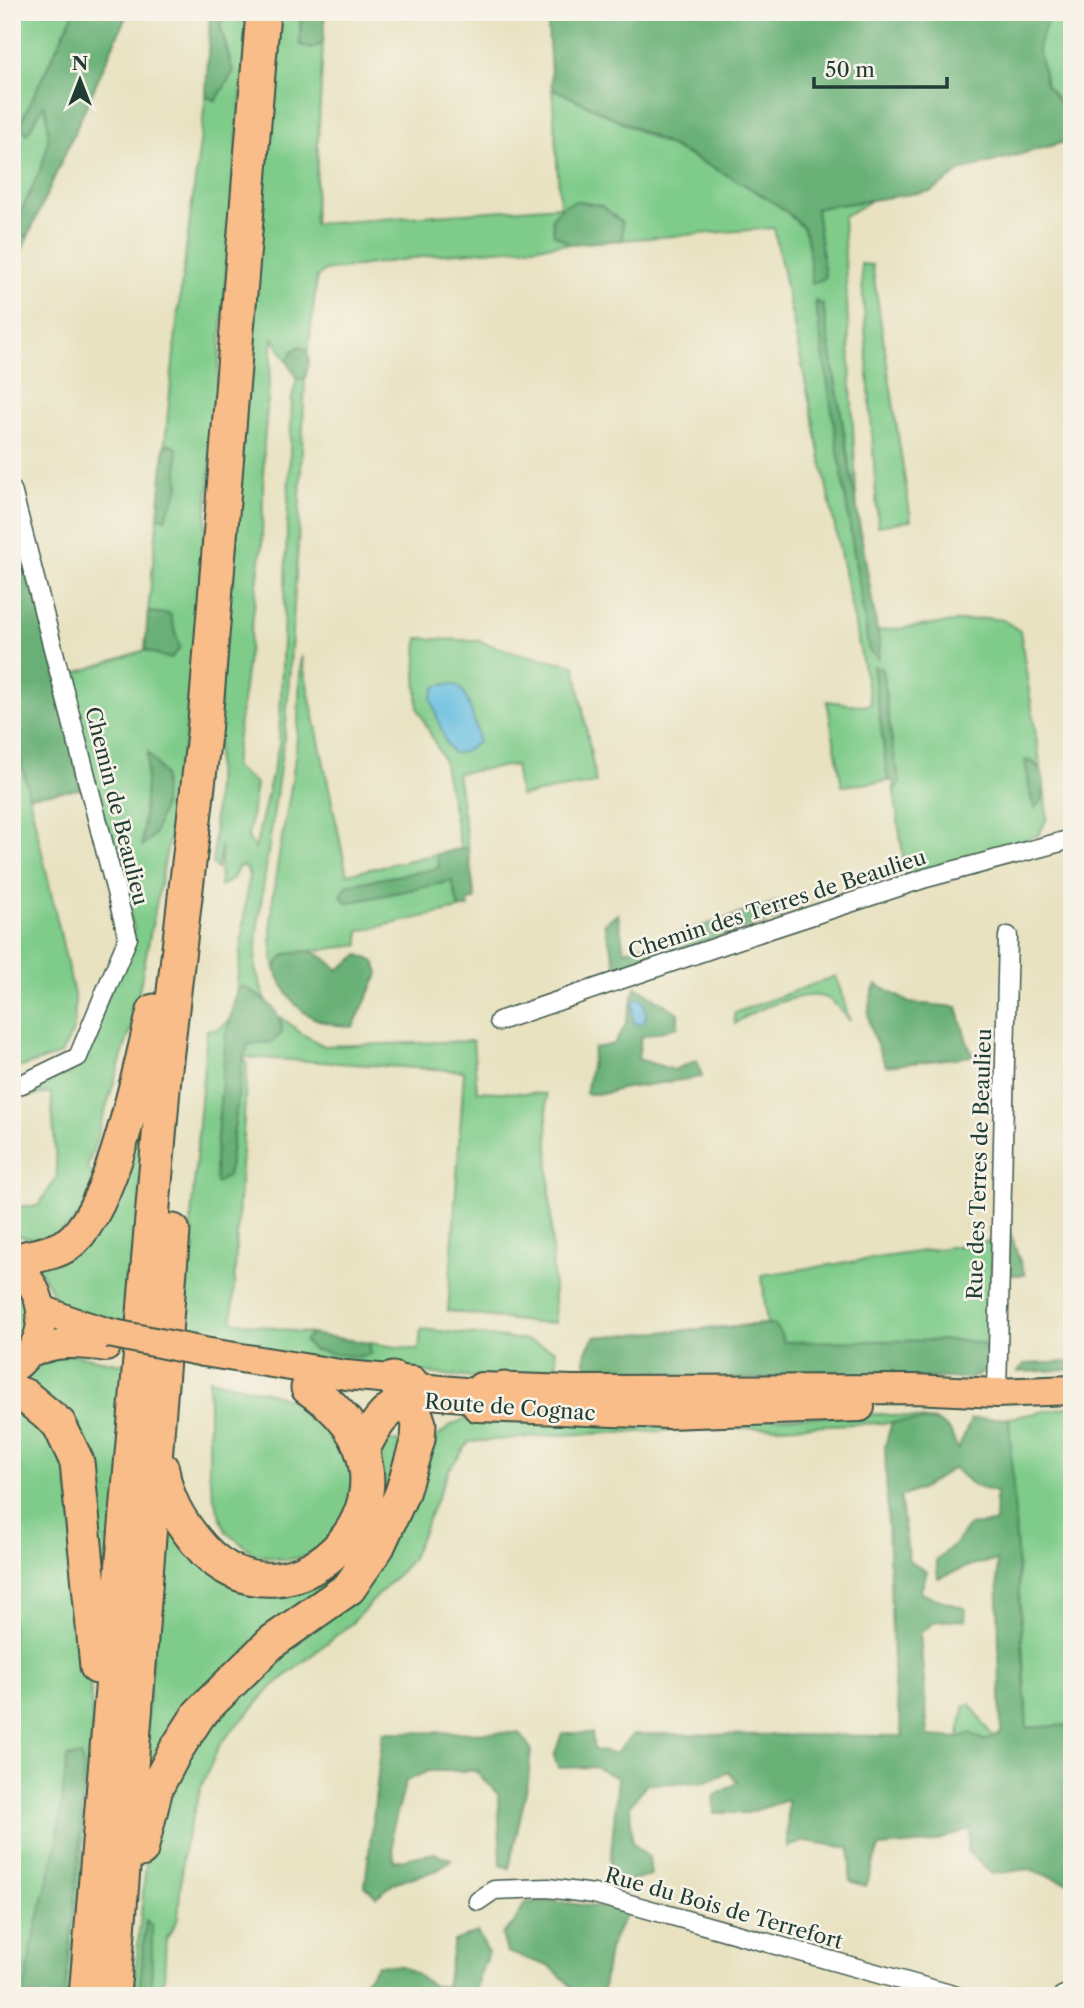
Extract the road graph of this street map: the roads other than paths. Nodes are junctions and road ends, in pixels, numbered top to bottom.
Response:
1 (263, 12) edge
2 (12, 490) edge
3 (204, 734) junction
4 (1072, 839) edge
5 (1008, 936) dead end
6 (499, 1021) dead end
7 (12, 1085) edge
8 (12, 1262) edge
9 (41, 1308) junction
10 (108, 1340) junction
11 (203, 1360) junction
12 (20, 1361) edge
13 (308, 1388) junction
14 (400, 1389) junction
15 (504, 1389) joint
16 (1072, 1390) edge
17 (12, 1391) edge
18 (997, 1393) junction
19 (461, 1406) junction
20 (160, 1416) junction
21 (418, 1439) junction
22 (363, 1449) junction
23 (105, 1749) junction
24 (121, 1896) junction
25 (478, 1901) dead end
26 (1072, 1992) edge
27 (86, 1996) edge
28 (113, 1996) edge
29 (957, 1996) edge
30 (1062, 1996) edge

1 - 3 highway
2 - 7 street, Chemin de Beaulieu
3 - 8 highway
3 - 20 highway
3 - 23 highway
4 - 6 street, Chemin des Terres de Beaulieu
5 - 18 street, Rue des Terres de Beaulieu
8 - 9 main road
9 - 10 main road, Route de Cognac
9 - 12 main road
10 - 11 main road, Route de Cognac
10 - 12 main road, Route de Cognac
11 - 13 main road, Route de Cognac
11 - 14 main road, Route de Cognac
13 - 14 main road, Route de Cognac
13 - 22 highway
14 - 15 highway
14 - 19 main road, Route de Cognac
14 - 21 highway
14 - 22 highway
15 - 18 main road, Route de Cognac
16 - 18 main road, Route de Cognac
17 - 23 highway
18 - 19 main road, Route de Cognac
19 - 21 highway
20 - 22 highway
20 - 24 highway
21 - 24 highway
23 - 27 highway
24 - 28 highway
25 - 29 street, Rue du Bois de Terrefort
26 - 30 street

